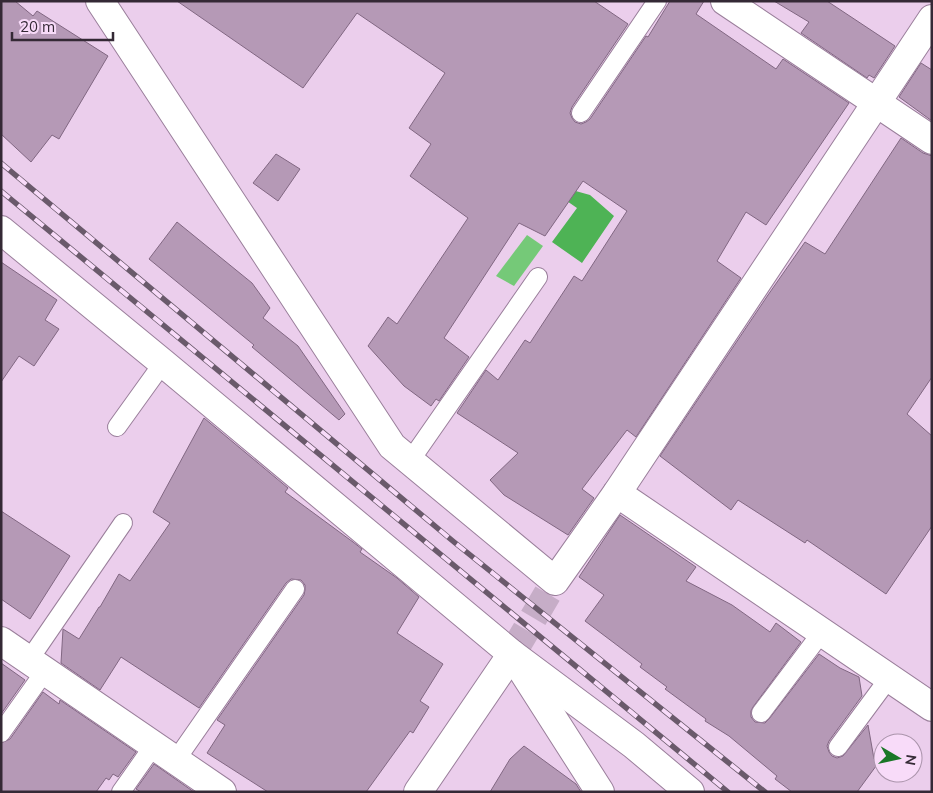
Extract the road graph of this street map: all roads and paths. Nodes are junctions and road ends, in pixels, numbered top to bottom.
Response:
1 (100, 1) edge
2 (657, 1) edge
3 (725, 1) edge
4 (932, 19) edge
5 (876, 102) junction
6 (580, 113) dead end
7 (932, 140) edge
8 (1, 230) edge
9 (538, 277) dead end
10 (163, 363) junction
11 (117, 427) dead end
12 (410, 460) junction
13 (617, 493) junction
14 (123, 523) dead end
15 (295, 589) dead end
16 (822, 632) junction
17 (1, 641) edge
18 (512, 654) junction
19 (37, 666) junction
20 (888, 678) junction
21 (932, 707) edge
22 (761, 713) dead end
23 (1, 733) edge
24 (154, 745) junction
25 (838, 747) dead end
26 (176, 760) junction
27 (121, 792) edge
28 (222, 792) edge
29 (418, 792) edge
30 (600, 792) edge
31 (690, 792) edge

1 - 12 street
2 - 6 lane
3 - 5 street
4 - 5 street
5 - 7 street
5 - 13 street
8 - 10 street
9 - 12 lane
10 - 11 lane
10 - 18 street
12 - 13 street
13 - 16 street
14 - 19 lane
15 - 26 lane
16 - 20 street
16 - 22 lane
17 - 19 street
18 - 29 street
18 - 30 street
18 - 31 street
19 - 23 lane
19 - 24 street
20 - 21 street
20 - 25 lane
24 - 26 street
24 - 27 lane
26 - 28 street

